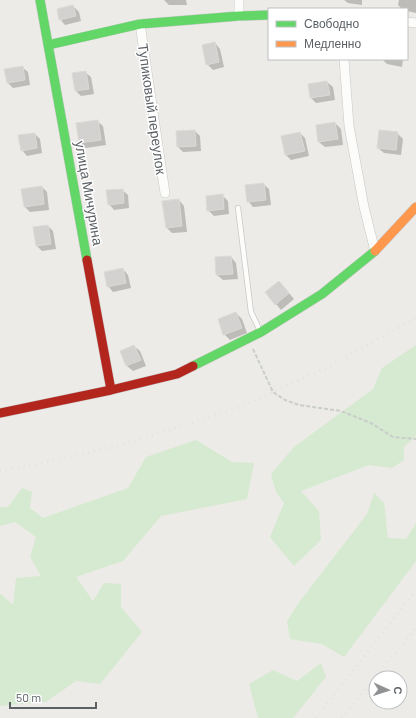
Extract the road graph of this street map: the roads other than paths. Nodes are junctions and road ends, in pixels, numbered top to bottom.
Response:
1 (40, 0) edge
2 (239, 0) edge
3 (268, 15) edge
4 (239, 16) junction
5 (140, 24) junction
6 (48, 45) junction
7 (344, 60) edge
8 (165, 193) dead end
9 (416, 207) edge
10 (238, 208) dead end
11 (375, 251) junction
12 (261, 332) junction
13 (111, 390) junction
14 (0, 413) edge

1 - 6 street, улица Мичурина
2 - 4 street
3 - 4 street
4 - 5 street
5 - 6 street
5 - 8 street, Тупиковый переулок
6 - 13 street, улица Мичурина
7 - 11 street
9 - 11 street
10 - 12 lane
11 - 12 street
12 - 13 street
13 - 14 street

